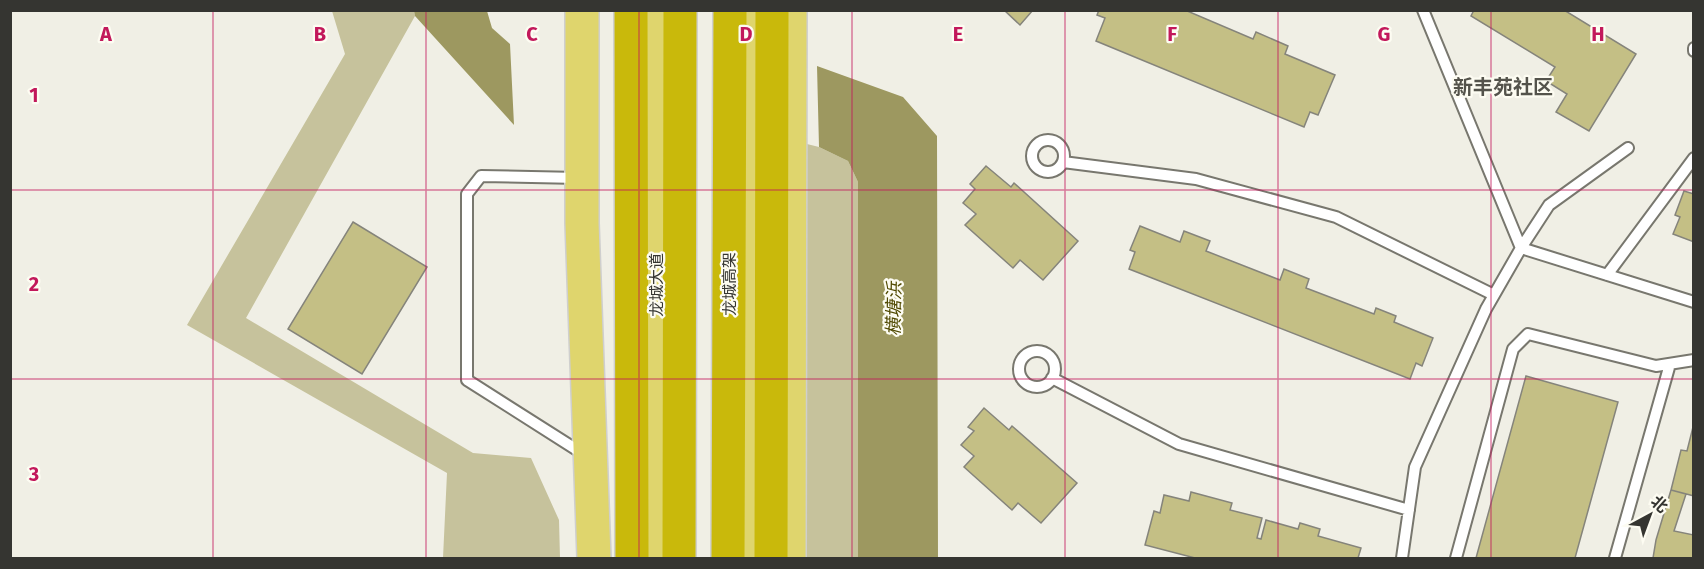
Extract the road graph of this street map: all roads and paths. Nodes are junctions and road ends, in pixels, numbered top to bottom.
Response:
1 (582, 10) edge
2 (631, 10) edge
3 (655, 10) edge
4 (680, 10) edge
5 (729, 10) edge
6 (751, 10) edge
7 (772, 10) edge
8 (790, 10) edge
9 (1423, 10) edge
10 (1628, 148) dead end
11 (1694, 159) edge
12 (1063, 162) dead end
13 (582, 178) junction
14 (1521, 248) junction
15 (1607, 275) junction
16 (1494, 295) junction
17 (1694, 302) edge
18 (1694, 360) edge
19 (1670, 363) junction
20 (1052, 378) dead end
21 (591, 459) junction
22 (1409, 510) junction
23 (594, 558) edge
24 (632, 558) edge
25 (652, 558) edge
26 (679, 558) edge
27 (729, 558) edge
28 (754, 558) edge
29 (771, 558) edge
30 (789, 558) edge
31 (1402, 558) edge
32 (1456, 558) edge
33 (1615, 558) edge

1 - 13 main road
2 - 24 highway
3 - 25 main road, 龙城大道
4 - 26 highway
5 - 27 highway, 龙城高架
6 - 28 main road
7 - 29 highway
8 - 30 main road
9 - 14 lane
10 - 14 lane
11 - 15 lane
12 - 16 lane
13 - 21 main road
13 - 21 lane
14 - 15 lane
14 - 16 lane
15 - 17 lane
16 - 22 lane
18 - 19 lane
19 - 32 lane
19 - 33 lane
20 - 22 lane
21 - 23 main road
22 - 31 lane

